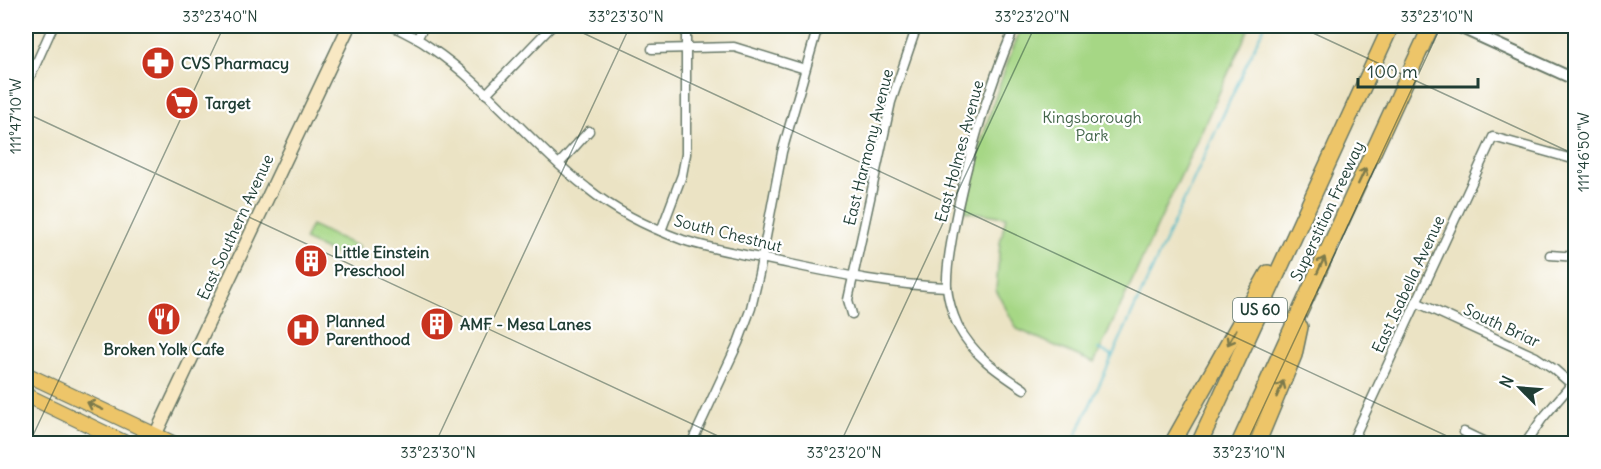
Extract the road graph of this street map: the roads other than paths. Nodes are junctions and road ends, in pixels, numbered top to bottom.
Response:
1 (53, 26) edge
2 (349, 26) edge
3 (392, 26) edge
4 (423, 26) edge
5 (552, 26) edge
6 (686, 26) edge
7 (818, 26) edge
8 (917, 26) edge
9 (1015, 26) edge
10 (1391, 26) edge
11 (1431, 26) edge
12 (1459, 27) edge
13 (417, 39) junction
14 (686, 47) junction
15 (652, 49) dead end
16 (804, 69) junction
17 (1575, 80) edge
18 (26, 86) edge
19 (486, 94) junction
20 (589, 131) dead end
21 (1575, 160) edge
22 (559, 164) junction
23 (1322, 176) junction
24 (661, 231) junction
25 (1550, 255) dead end
26 (1575, 257) edge
27 (762, 258) junction
28 (852, 277) junction
29 (947, 287) junction
30 (1305, 301) junction
31 (1416, 302) junction
32 (852, 314) dead end
33 (26, 374) edge
34 (1573, 381) edge
35 (1024, 388) dead end
36 (26, 395) edge
37 (1464, 432) dead end
38 (154, 439) edge
39 (128, 444) edge
40 (176, 444) edge
41 (691, 444) edge
42 (1172, 444) edge
43 (1199, 444) edge
44 (1239, 444) edge
45 (1257, 444) edge
46 (1351, 444) edge
47 (1489, 444) edge
48 (1524, 444) edge

1 - 18 street
2 - 38 main road, East Southern Avenue
3 - 13 street, South Chestnut
4 - 13 street
5 - 19 street
6 - 14 street
7 - 16 street
8 - 28 street, East Harmony Avenue
9 - 29 street, East Holmes Avenue
10 - 23 highway, Superstition Freeway / US 60
30 -> 11 highway, Superstition Freeway / US 60
12 - 17 street
13 - 19 street, South Chestnut
14 - 15 street
14 - 16 street
14 - 24 street
16 - 27 street
19 - 22 street, South Chestnut
20 - 22 street
21 - 31 street, East Isabella Avenue
22 - 24 street, South Chestnut
23 -> 42 highway
23 - 43 highway, Superstition Freeway / US 60
24 - 27 street, South Chestnut
25 - 26 street
27 - 28 street, South Chestnut
27 - 41 street
28 - 29 street, South Chestnut
28 - 32 street, East Harmony Avenue
29 - 35 street, East Holmes Avenue
30 - 44 highway, Superstition Freeway / US 60
45 -> 30 highway
31 - 34 street, South Briar
31 - 46 street, East Isabella Avenue
38 -> 33 main road
34 - 48 street
36 - 39 main road
37 - 47 street
38 - 40 main road

